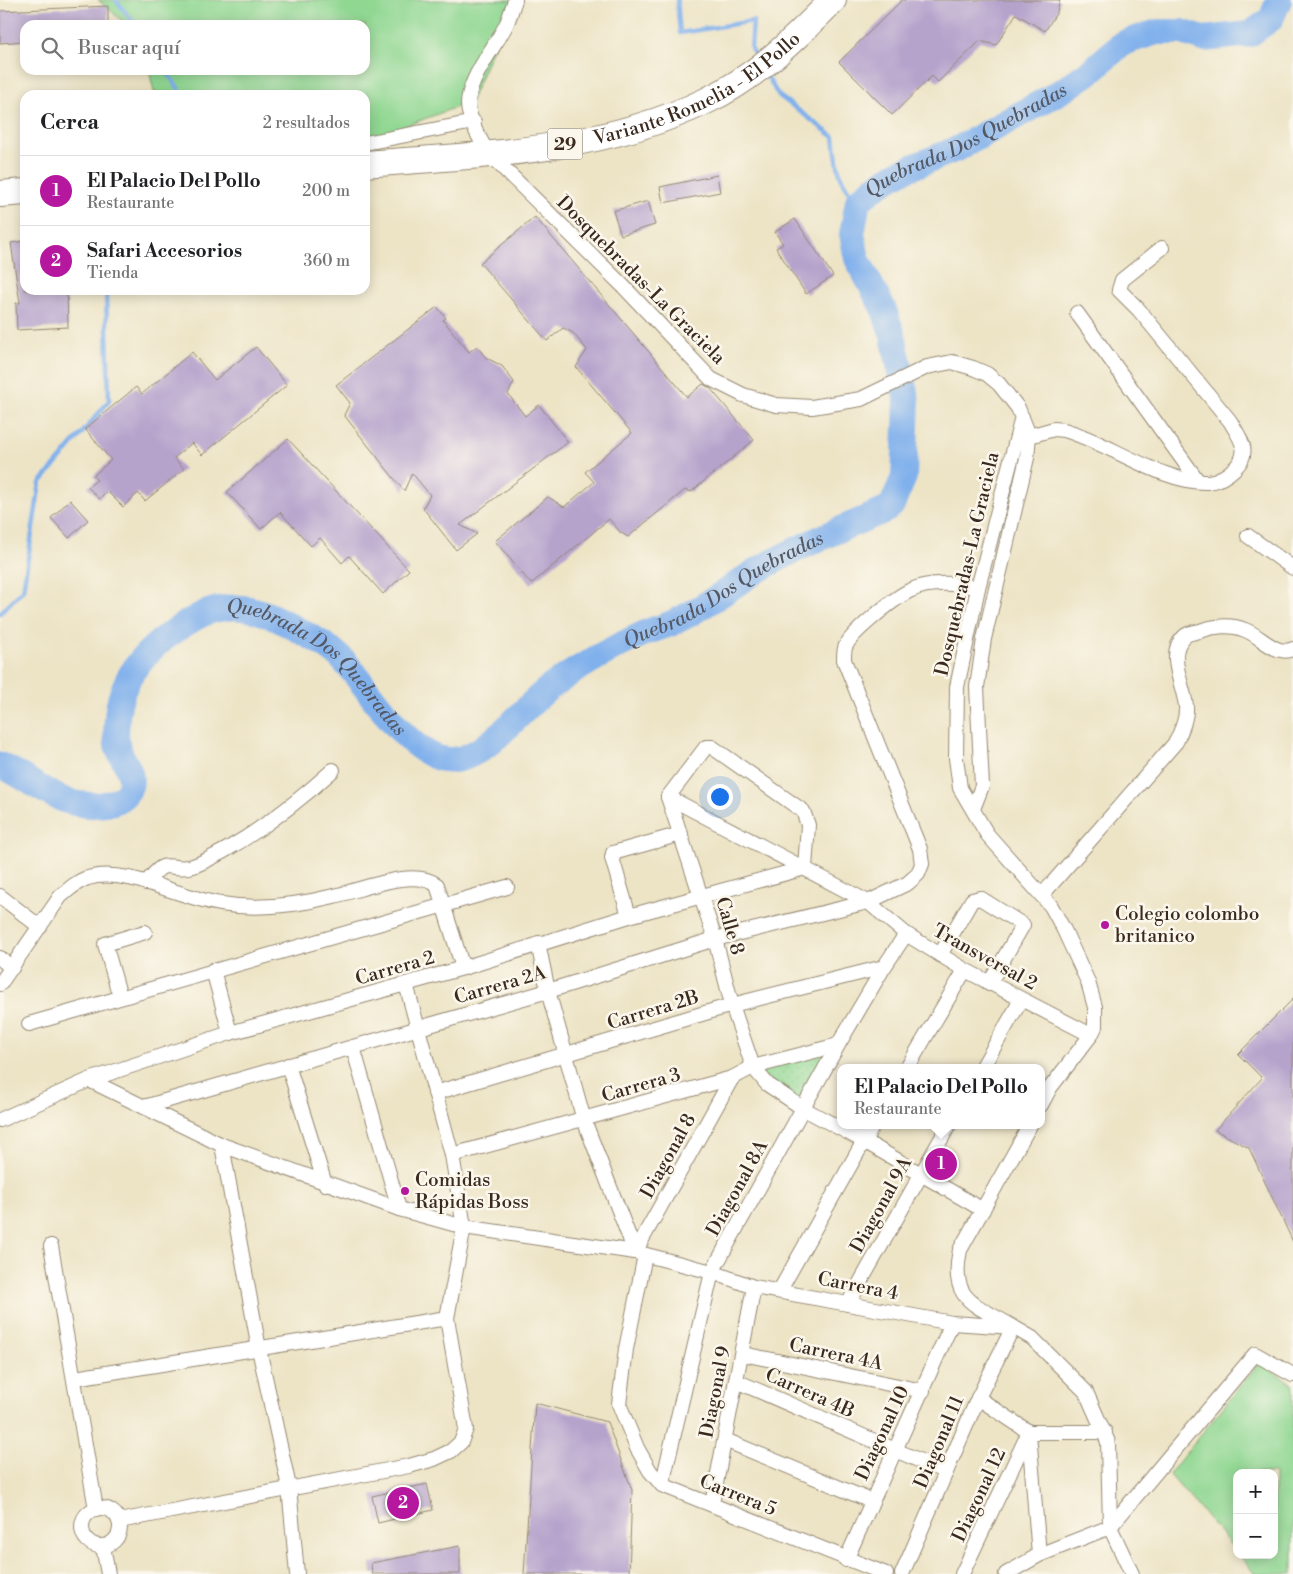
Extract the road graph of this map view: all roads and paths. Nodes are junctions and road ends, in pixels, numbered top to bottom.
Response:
1 (515, 0) edge
2 (833, 0) edge
3 (474, 122) junction
4 (489, 154) junction
5 (370, 155) edge
6 (370, 156) edge
7 (20, 192) edge
8 (0, 194) edge
9 (1162, 248) dead end
10 (1077, 313) dead end
11 (1023, 438) junction
12 (1198, 481) junction
13 (1248, 536) dead end
14 (1293, 568) edge
15 (978, 588) junction
16 (1293, 649) edge
17 (332, 770) dead end
18 (668, 797) junction
19 (973, 809) junction
20 (681, 834) junction
21 (805, 868) junction
22 (146, 883) junction
23 (507, 887) dead end
24 (0, 896) edge
25 (702, 896) junction
26 (1042, 896) junction
27 (868, 902) junction
28 (443, 905) junction
29 (629, 916) junction
30 (40, 927) junction
31 (145, 932) dead end
32 (906, 934) junction
33 (716, 939) junction
34 (538, 943) junction
35 (940, 955) junction
36 (0, 958) edge
37 (884, 967) junction
38 (12, 968) junction
39 (463, 968) junction
40 (213, 970) junction
41 (965, 970) junction
42 (0, 984) edge
43 (406, 984) junction
44 (989, 984) junction
45 (548, 991) junction
46 (120, 997) junction
47 (1022, 1000) junction
48 (732, 1005) junction
49 (29, 1024) dead end
50 (418, 1027) junction
51 (230, 1033) junction
52 (1091, 1035) junction
53 (838, 1045) junction
54 (353, 1047) junction
55 (567, 1056) junction
56 (909, 1064) edge
57 (984, 1064) edge
58 (288, 1065) junction
59 (752, 1067) junction
60 (732, 1078) junction
61 (89, 1080) junction
62 (435, 1093) junction
63 (1045, 1097) edge
64 (144, 1107) junction
65 (804, 1109) junction
66 (0, 1120) edge
67 (584, 1120) junction
68 (837, 1127) edge
69 (842, 1129) edge
70 (871, 1129) edge
71 (947, 1129) edge
72 (1028, 1129) edge
73 (864, 1141) junction
74 (222, 1145) junction
75 (452, 1155) junction
76 (921, 1173) junction
77 (325, 1184) junction
78 (399, 1209) junction
79 (982, 1210) junction
80 (464, 1227) junction
81 (51, 1246) dead end
82 (640, 1254) junction
83 (712, 1272) junction
84 (754, 1287) junction
85 (780, 1290) junction
86 (848, 1304) junction
87 (447, 1318) junction
88 (952, 1323) junction
89 (1013, 1327) junction
90 (259, 1349) junction
91 (742, 1354) junction
92 (1293, 1375) edge
93 (75, 1378) junction
94 (736, 1381) junction
95 (922, 1391) junction
96 (978, 1398) junction
97 (1029, 1432) junction
98 (1105, 1432) junction
99 (725, 1440) junction
100 (896, 1451) junction
101 (946, 1472) junction
102 (662, 1485) junction
103 (288, 1487) junction
104 (871, 1500) junction
105 (712, 1504) junction
106 (96, 1509) junction
107 (119, 1522) junction
108 (1110, 1527) junction
109 (103, 1546) junction
110 (1039, 1555) junction
111 (846, 1560) junction
112 (108, 1574) edge
113 (297, 1574) edge
114 (886, 1574) edge
115 (902, 1574) edge
116 (962, 1574) edge
117 (1006, 1574) edge
118 (1132, 1574) edge

1 - 3 street, Dosquebradas-La Graciela
2 - 4 highway, Variante Romelia - El Pollo / 29
3 - 4 street, Dosquebradas-La Graciela
3 - 5 street
4 - 6 highway, Variante Romelia - El Pollo / 29
4 - 11 street, Dosquebradas-La Graciela
7 - 8 highway
9 - 12 street
10 - 12 street
11 - 12 street
11 - 15 street, Dosquebradas-La Graciela
11 - 19 street, Dosquebradas-La Graciela
13 - 14 street
15 - 19 street, Dosquebradas-La Graciela
15 - 27 street, Carrera 2A
16 - 26 street
17 - 22 street
18 - 20 street, Calle 8
18 - 21 street, Transversal 2
18 - 21 street
19 - 26 street, Dosquebradas-La Graciela
20 - 25 street, Calle 8
20 - 29 street
21 - 25 street, Carrera 2
21 - 27 street, Transversal 2
22 - 28 street
22 - 30 street
23 - 28 street
24 - 30 street
25 - 29 street, Carrera 2
25 - 33 street, Calle 8
26 - 52 street, Dosquebradas-La Graciela
27 - 32 street, Transversal 2
27 - 33 street, Carrera 2A
28 - 39 street
28 - 40 street
29 - 34 street, Carrera 2
30 - 38 street
31 - 46 street
32 - 35 street, Transversal 2
32 - 37 street, Diagonal 8A
33 - 45 street, Carrera 2A
33 - 48 street, Calle 8
34 - 39 street, Carrera 2
34 - 45 street
35 - 41 street, Transversal 2
35 - 44 street
36 - 38 street
37 - 48 street, Carrera 2B
37 - 53 street, Diagonal 8A
38 - 42 street
39 - 43 street, Carrera 2
40 - 46 street
40 - 51 street
41 - 44 street, Transversal 2
41 - 56 street
43 - 50 street
43 - 51 street, Carrera 2
44 - 47 street, Transversal 2
45 - 50 street, Carrera 2A
45 - 55 street
46 - 49 street
47 - 52 street, Transversal 2
47 - 57 street
48 - 55 street, Carrera 2B
48 - 59 street, Calle 8
50 - 54 street, Carrera 2A
50 - 62 street
51 - 61 street, Carrera 2
52 - 63 street
53 - 59 street, Carrera 3
53 - 65 street, Diagonal 8A
54 - 58 street, Carrera 2A
54 - 78 street
55 - 62 street, Carrera 2B
55 - 67 street
58 - 64 street, Carrera 2A
58 - 77 street
59 - 60 street, Carrera 3
59 - 65 street
60 - 67 street, Carrera 3
60 - 82 street, Diagonal 8
61 - 64 street, Carrera 4
61 - 66 street, Carrera 2
62 - 75 street
64 - 74 street, Carrera 4
65 - 68 street
65 - 83 street, Diagonal 8A
67 - 75 street, Carrera 3
67 - 82 street
69 - 73 street
70 - 73 street
71 - 76 street, Diagonal 9A
72 - 79 street
73 - 76 street
73 - 85 street
74 - 77 street, Carrera 4
74 - 90 street
75 - 80 street
76 - 79 street
76 - 86 street, Diagonal 9A
77 - 78 street, Carrera 4
78 - 80 street, Carrera 4
79 - 89 street
80 - 82 street, Carrera 4
80 - 87 street
81 - 93 street
82 - 83 street, Carrera 4
82 - 102 street, Diagonal 8
83 - 84 street, Carrera 4
83 - 102 street, Diagonal 8A
84 - 85 street, Carrera 4
84 - 91 street, Diagonal 9
85 - 86 street, Carrera 4
86 - 88 street, Carrera 4
87 - 90 street
87 - 103 street
88 - 89 street, Carrera 4
88 - 95 street, Diagonal 10
89 - 96 street, Diagonal 11
89 - 98 street, Carrera 4
90 - 93 street
90 - 103 street
91 - 94 street, Diagonal 9
91 - 95 street, Carrera 4A
92 - 108 street
93 - 106 street
94 - 99 street, Diagonal 9
94 - 100 street, Carrera 4B
95 - 100 street, Diagonal 10
96 - 97 street
96 - 101 street, Diagonal 11
97 - 98 street
97 - 110 street
97 - 116 street, Diagonal 12
98 - 108 street, Carrera 4
99 - 104 street
99 - 105 street, Diagonal 9
100 - 101 street, Carrera 4B
100 - 104 street, Diagonal 10
101 - 115 street, Diagonal 11
102 - 105 street, Carrera 5
103 - 107 street
103 - 113 street
104 - 111 street, Diagonal 10
105 - 111 street, Carrera 5
106 - 107 street
106 - 109 street
107 - 109 street
108 - 110 street
108 - 118 street
109 - 112 street
110 - 117 street
111 - 114 street, Carrera 5

